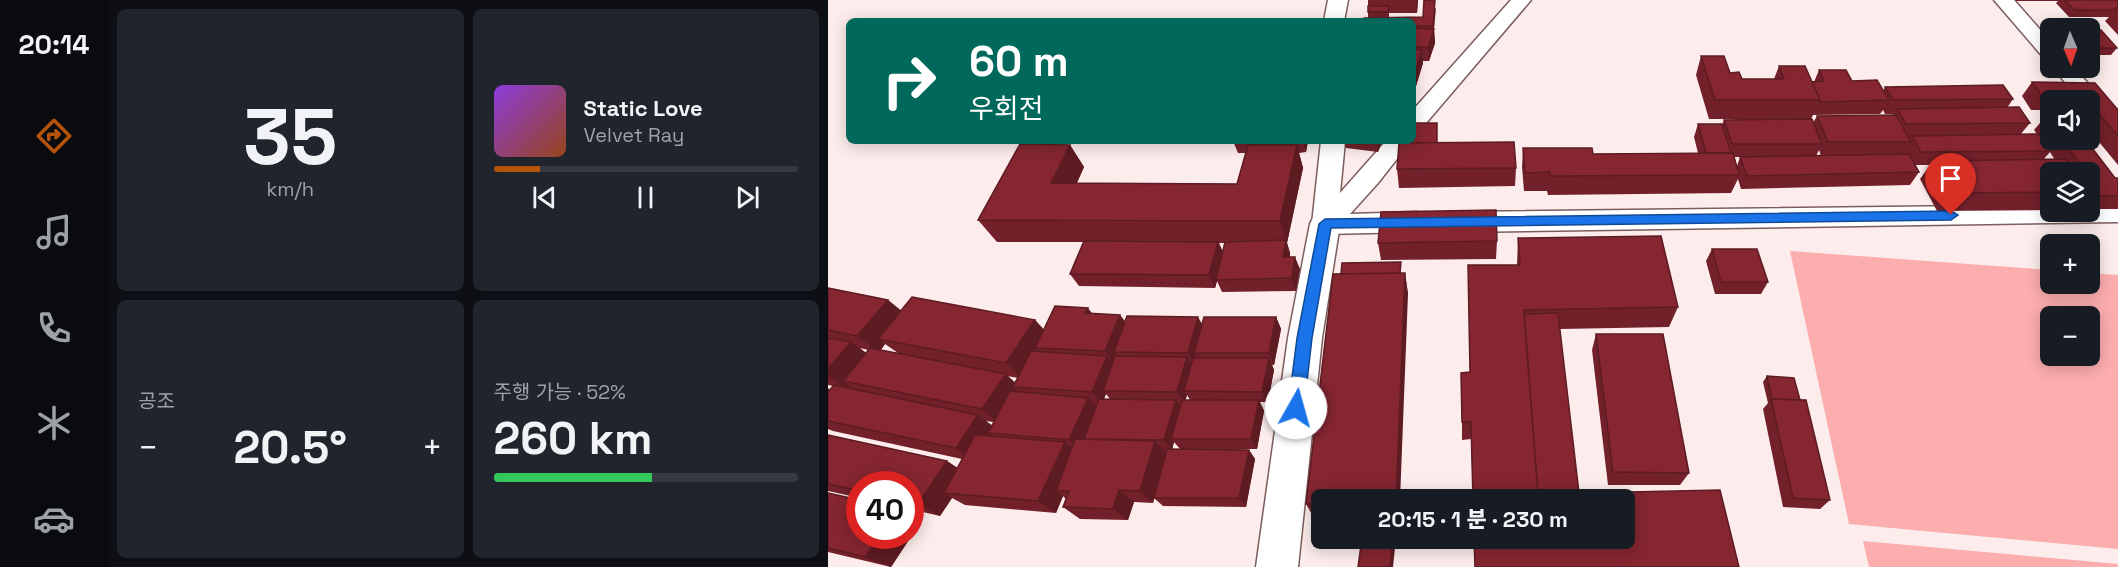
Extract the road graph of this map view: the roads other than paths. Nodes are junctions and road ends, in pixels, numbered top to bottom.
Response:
1 (1338, 0) edge
2 (1521, 0) edge
3 (2004, 0) edge
4 (1335, 18) edge
5 (2040, 41) edge
6 (2072, 78) edge
7 (1416, 121) edge
8 (2118, 130) edge
9 (1333, 144) edge
10 (1397, 144) edge
11 (2118, 213) edge
12 (1325, 224) junction
13 (1277, 567) edge

1 - 4 street
2 - 7 street
3 - 5 street
6 - 8 street
9 - 12 street
10 - 12 street
11 - 12 street
12 - 13 street

